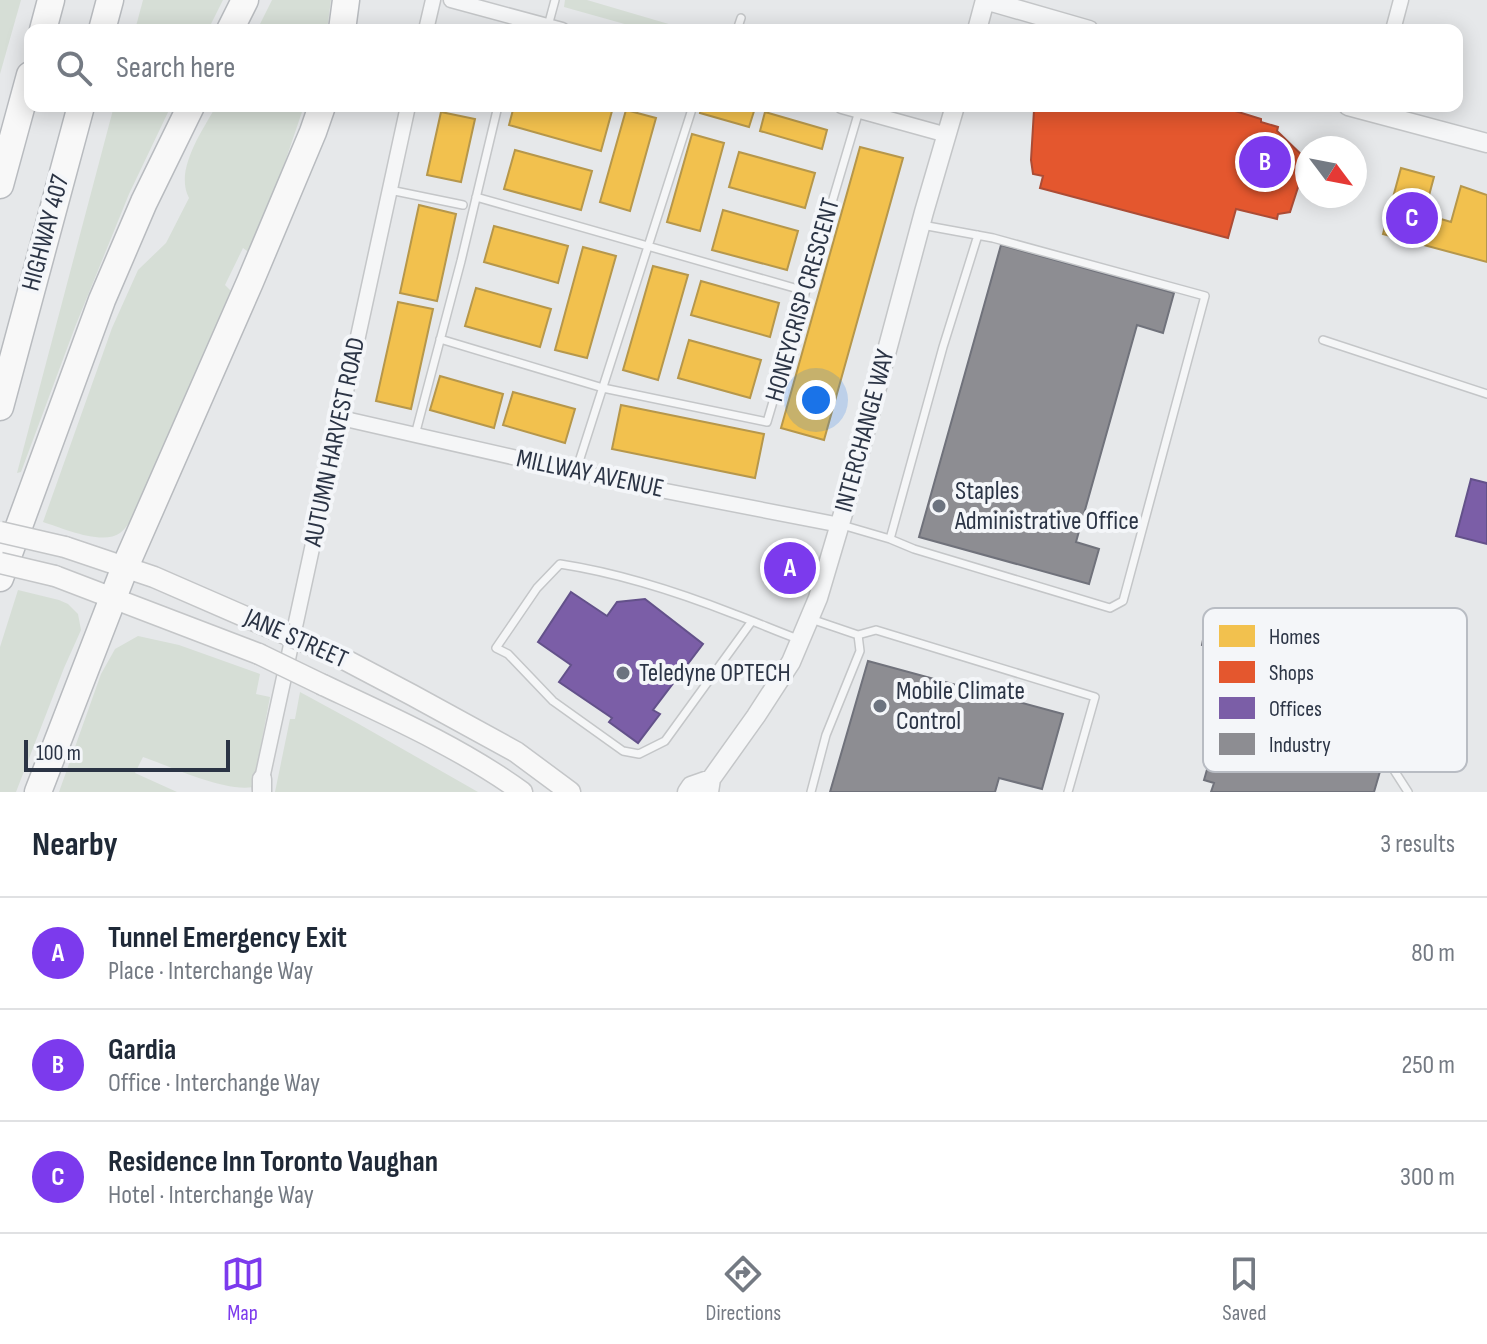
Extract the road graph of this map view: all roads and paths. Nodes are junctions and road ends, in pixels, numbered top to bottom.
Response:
1 (51, 0) edge
2 (110, 0) edge
3 (245, 0) edge
4 (346, 0) edge
5 (433, 0) edge
6 (451, 0) edge
7 (555, 0) edge
8 (985, 0) edge
9 (1401, 0) edge
10 (741, 18) dead end
11 (45, 24) edge
12 (104, 24) edge
13 (233, 24) edge
14 (343, 24) edge
15 (427, 24) edge
16 (516, 24) edge
17 (555, 24) edge
18 (739, 24) edge
19 (979, 24) edge
20 (1068, 24) edge
21 (1395, 24) edge
22 (24, 97) edge
23 (79, 112) edge
24 (188, 112) edge
25 (320, 112) edge
26 (407, 112) edge
27 (497, 112) edge
28 (691, 112) edge
29 (859, 112) edge
30 (863, 112) edge
31 (953, 112) edge
32 (1381, 112) edge
33 (947, 135) junction
34 (1487, 143) edge
35 (0, 185) edge
36 (389, 190) junction
37 (476, 197) junction
38 (463, 205) dead end
39 (920, 224) junction
40 (978, 235) junction
41 (649, 246) junction
42 (805, 291) junction
43 (440, 339) junction
44 (1323, 340) dead end
45 (603, 388) junction
46 (1487, 394) edge
47 (0, 407) edge
48 (341, 418) junction
49 (415, 435) junction
50 (576, 471) junction
51 (840, 525) junction
52 (0, 532) edge
53 (890, 539) junction
54 (0, 563) edge
55 (125, 567) junction
56 (0, 578) edge
57 (114, 598) junction
58 (809, 618) junction
59 (752, 621) junction
60 (858, 635) junction
61 (800, 640) junction
62 (1395, 772) edge
63 (710, 786) edge
64 (261, 788) edge
65 (38, 792) edge
66 (522, 792) edge
67 (570, 792) edge
68 (687, 792) edge
69 (811, 792) edge
70 (1068, 792) edge
71 (1408, 792) edge

1 - 11 highway
2 - 12 highway
3 - 13 highway
4 - 14 highway
5 - 15 street
6 - 16 street
7 - 17 lane
8 - 19 street
8 - 20 street
9 - 21 street
10 - 18 lane
22 - 35 highway
23 - 47 highway, HIGHWAY 407
24 - 56 highway
25 - 55 highway
26 - 36 street, AUTUMN HARVEST ROAD
27 - 37 lane
28 - 41 lane
29 - 42 lane, HONEYCRISP CRESCENT
30 - 33 street
31 - 33 street, INTERCHANGE WAY
32 - 34 street
33 - 39 street, INTERCHANGE WAY
36 - 38 lane
36 - 48 street, AUTUMN HARVEST ROAD
37 - 41 lane
37 - 43 lane
39 - 40 lane
39 - 51 street, INTERCHANGE WAY
40 - 53 lane
40 - 53 lane
41 - 42 lane
41 - 45 lane
42 - 45 lane, HONEYCRISP CRESCENT
43 - 45 lane
43 - 49 lane
44 - 46 lane
45 - 50 lane
48 - 49 street, MILLWAY AVENUE
48 - 64 street, AUTUMN HARVEST ROAD
49 - 50 street, MILLWAY AVENUE
50 - 51 street, MILLWAY AVENUE
51 - 53 lane
51 - 58 street, INTERCHANGE WAY
52 - 55 main road, JANE STREET, bridge
54 - 57 main road, JANE STREET, bridge
55 - 57 highway
55 - 67 main road, JANE STREET, bridge
57 - 65 highway
57 - 66 main road, JANE STREET, bridge
58 - 60 lane
58 - 61 street, INTERCHANGE WAY
59 - 59 lane
59 - 61 lane
60 - 69 lane
60 - 70 lane
61 - 63 street, INTERCHANGE WAY
62 - 71 lane
63 - 68 street, INTERCHANGE WAY

